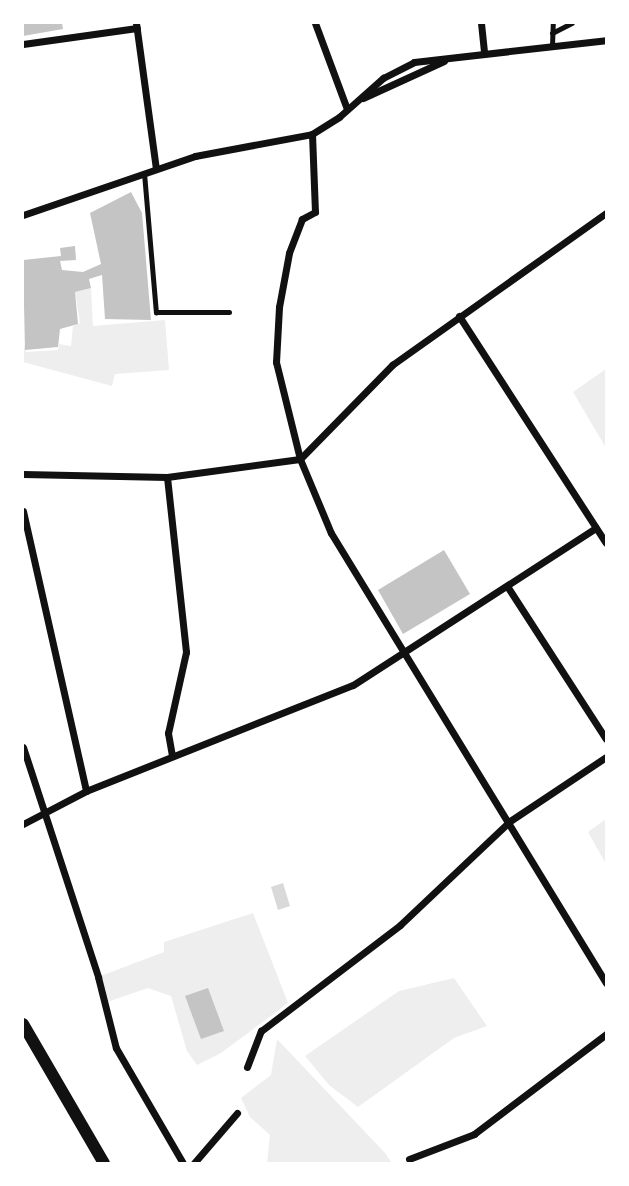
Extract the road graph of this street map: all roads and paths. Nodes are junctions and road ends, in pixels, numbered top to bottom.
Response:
1 (315, 23) edge
2 (481, 23) edge
3 (553, 23) edge
4 (572, 23) edge
5 (136, 25) edge
6 (552, 33) junction
7 (606, 40) edge
8 (23, 44) edge
9 (552, 47) junction
10 (484, 54) junction
11 (447, 60) junction
12 (359, 99) junction
13 (347, 109) junction
14 (312, 134) junction
15 (156, 169) junction
16 (144, 173) junction
17 (23, 215) edge
18 (605, 215) edge
19 (229, 312) dead end
20 (459, 316) junction
21 (300, 459) junction
22 (23, 474) edge
23 (167, 477) junction
24 (23, 511) edge
25 (596, 528) junction
26 (606, 543) edge
27 (507, 586) junction
28 (404, 653) junction
29 (606, 739) edge
30 (23, 747) edge
31 (172, 756) junction
32 (606, 757) edge
33 (86, 792) junction
34 (42, 814) junction
35 (510, 821) junction
36 (23, 824) edge
37 (606, 984) edge
38 (23, 1024) edge
39 (606, 1034) edge
40 (247, 1067) dead end
41 (237, 1113) dead end
42 (410, 1159) dead end
43 (104, 1163) edge
44 (183, 1163) edge
45 (194, 1163) edge

1 - 13 street
2 - 10 street
3 - 6 lane
4 - 6 lane
5 - 8 street
5 - 15 street
6 - 9 lane
7 - 9 street
9 - 10 street
10 - 11 street
11 - 12 street
11 - 12 street
12 - 13 street
13 - 14 street
14 - 15 street
14 - 21 street
15 - 16 street
16 - 17 street
16 - 19 lane
18 - 20 street
20 - 21 street
20 - 25 street
21 - 23 street
21 - 28 street
22 - 23 street
23 - 31 street
24 - 33 street
25 - 26 street
25 - 27 street
27 - 28 street
27 - 29 street
28 - 31 street
28 - 35 street
30 - 34 street
31 - 33 street
32 - 35 street
33 - 34 street
34 - 36 street
34 - 44 street
35 - 37 street
35 - 40 street
38 - 43 street
39 - 42 street
41 - 45 street

